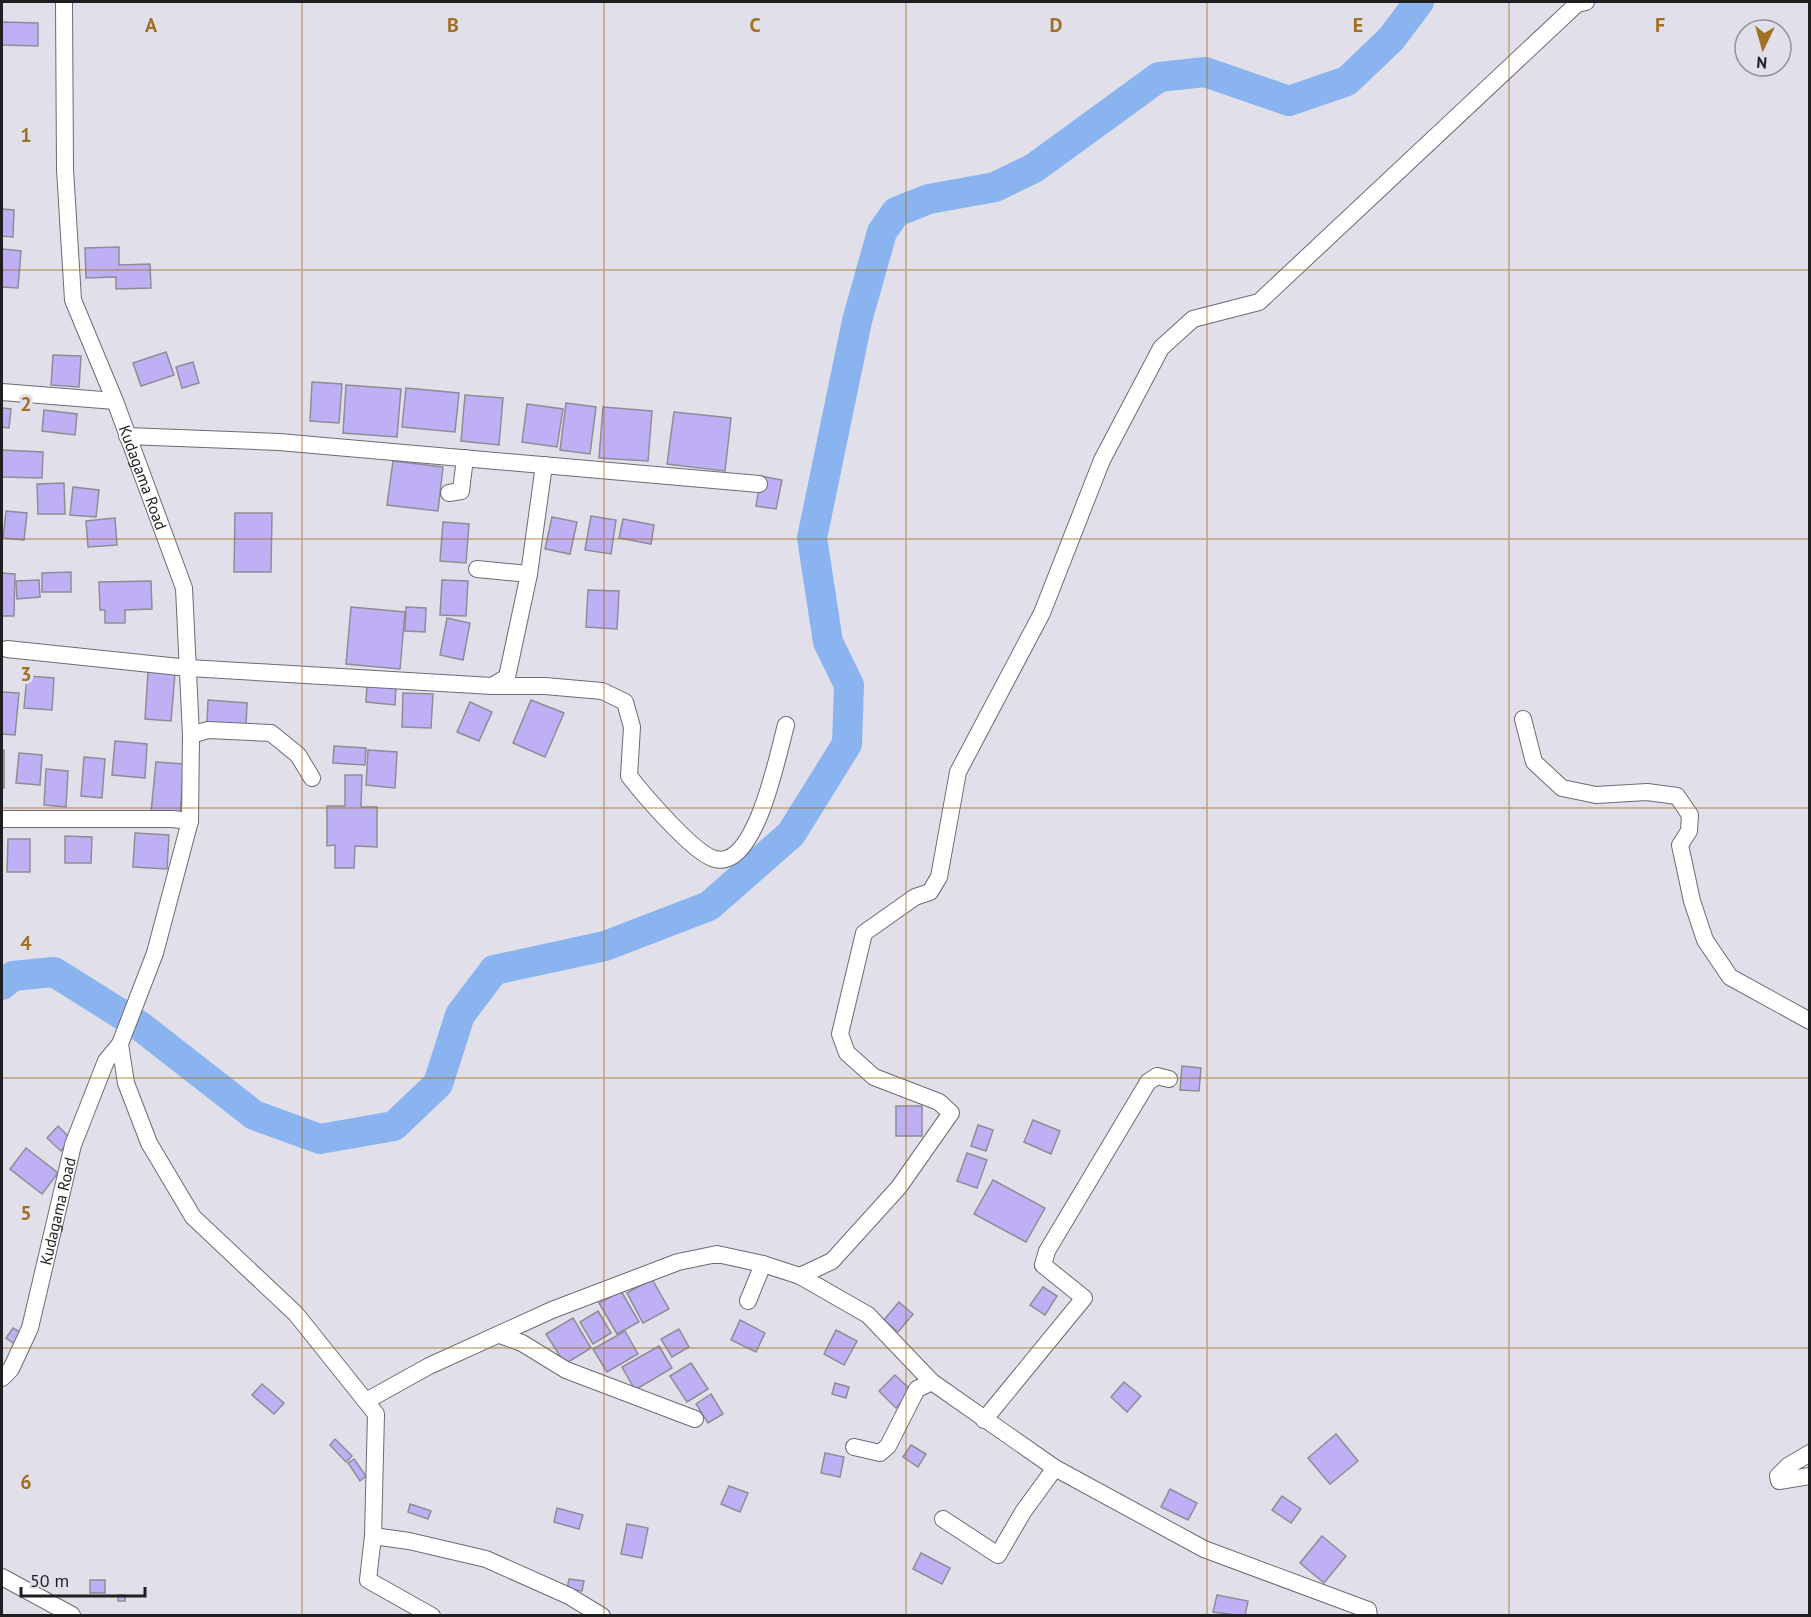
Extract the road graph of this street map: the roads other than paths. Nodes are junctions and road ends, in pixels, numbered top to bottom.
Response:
1 (64, 2) edge
2 (1586, 2) edge
3 (2, 392) edge
4 (115, 401) junction
5 (127, 436) junction
6 (465, 458) junction
7 (544, 465) junction
8 (759, 483) dead end
9 (449, 493) dead end
10 (477, 569) dead end
11 (529, 574) junction
12 (7, 649) dead end
13 (189, 668) junction
14 (492, 686) junction
15 (1523, 719) dead end
16 (786, 725) dead end
17 (191, 735) junction
18 (312, 778) dead end
19 (2, 819) edge
20 (190, 821) junction
21 (1809, 1021) edge
22 (120, 1044) junction
23 (1169, 1079) dead end
24 (764, 1264) junction
25 (800, 1276) junction
26 (748, 1301) dead end
27 (500, 1335) junction
28 (2, 1378) edge
29 (932, 1382) junction
30 (366, 1401) junction
31 (695, 1419) dead end
32 (984, 1420) junction
33 (854, 1447) dead end
34 (1809, 1453) edge
35 (1054, 1467) junction
36 (1809, 1476) edge
37 (943, 1519) dead end
38 (373, 1536) junction
39 (2, 1577) edge
40 (72, 1615) edge
41 (432, 1616) edge
42 (602, 1616) edge
43 (1369, 1616) edge

1 - 4 street, Kudagama Road
2 - 25 street
3 - 4 street
4 - 5 street, Kudagama Road
5 - 6 street
5 - 13 street, Kudagama Road
6 - 7 street
6 - 9 street
7 - 8 street
7 - 11 street
10 - 11 street
11 - 14 street
12 - 13 street
13 - 14 street
13 - 17 street, Kudagama Road
14 - 16 street
15 - 21 street
17 - 18 street
17 - 20 street, Kudagama Road
19 - 20 street
20 - 22 street, Kudagama Road
22 - 28 street, Kudagama Road
22 - 30 street
23 - 32 street
24 - 25 street
24 - 26 street
24 - 27 street
25 - 29 street
27 - 30 street
27 - 31 street
29 - 32 street
29 - 33 street
30 - 38 street
32 - 35 street
34 - 36 street
35 - 37 street
35 - 43 street
38 - 41 street
38 - 42 street
39 - 40 street

